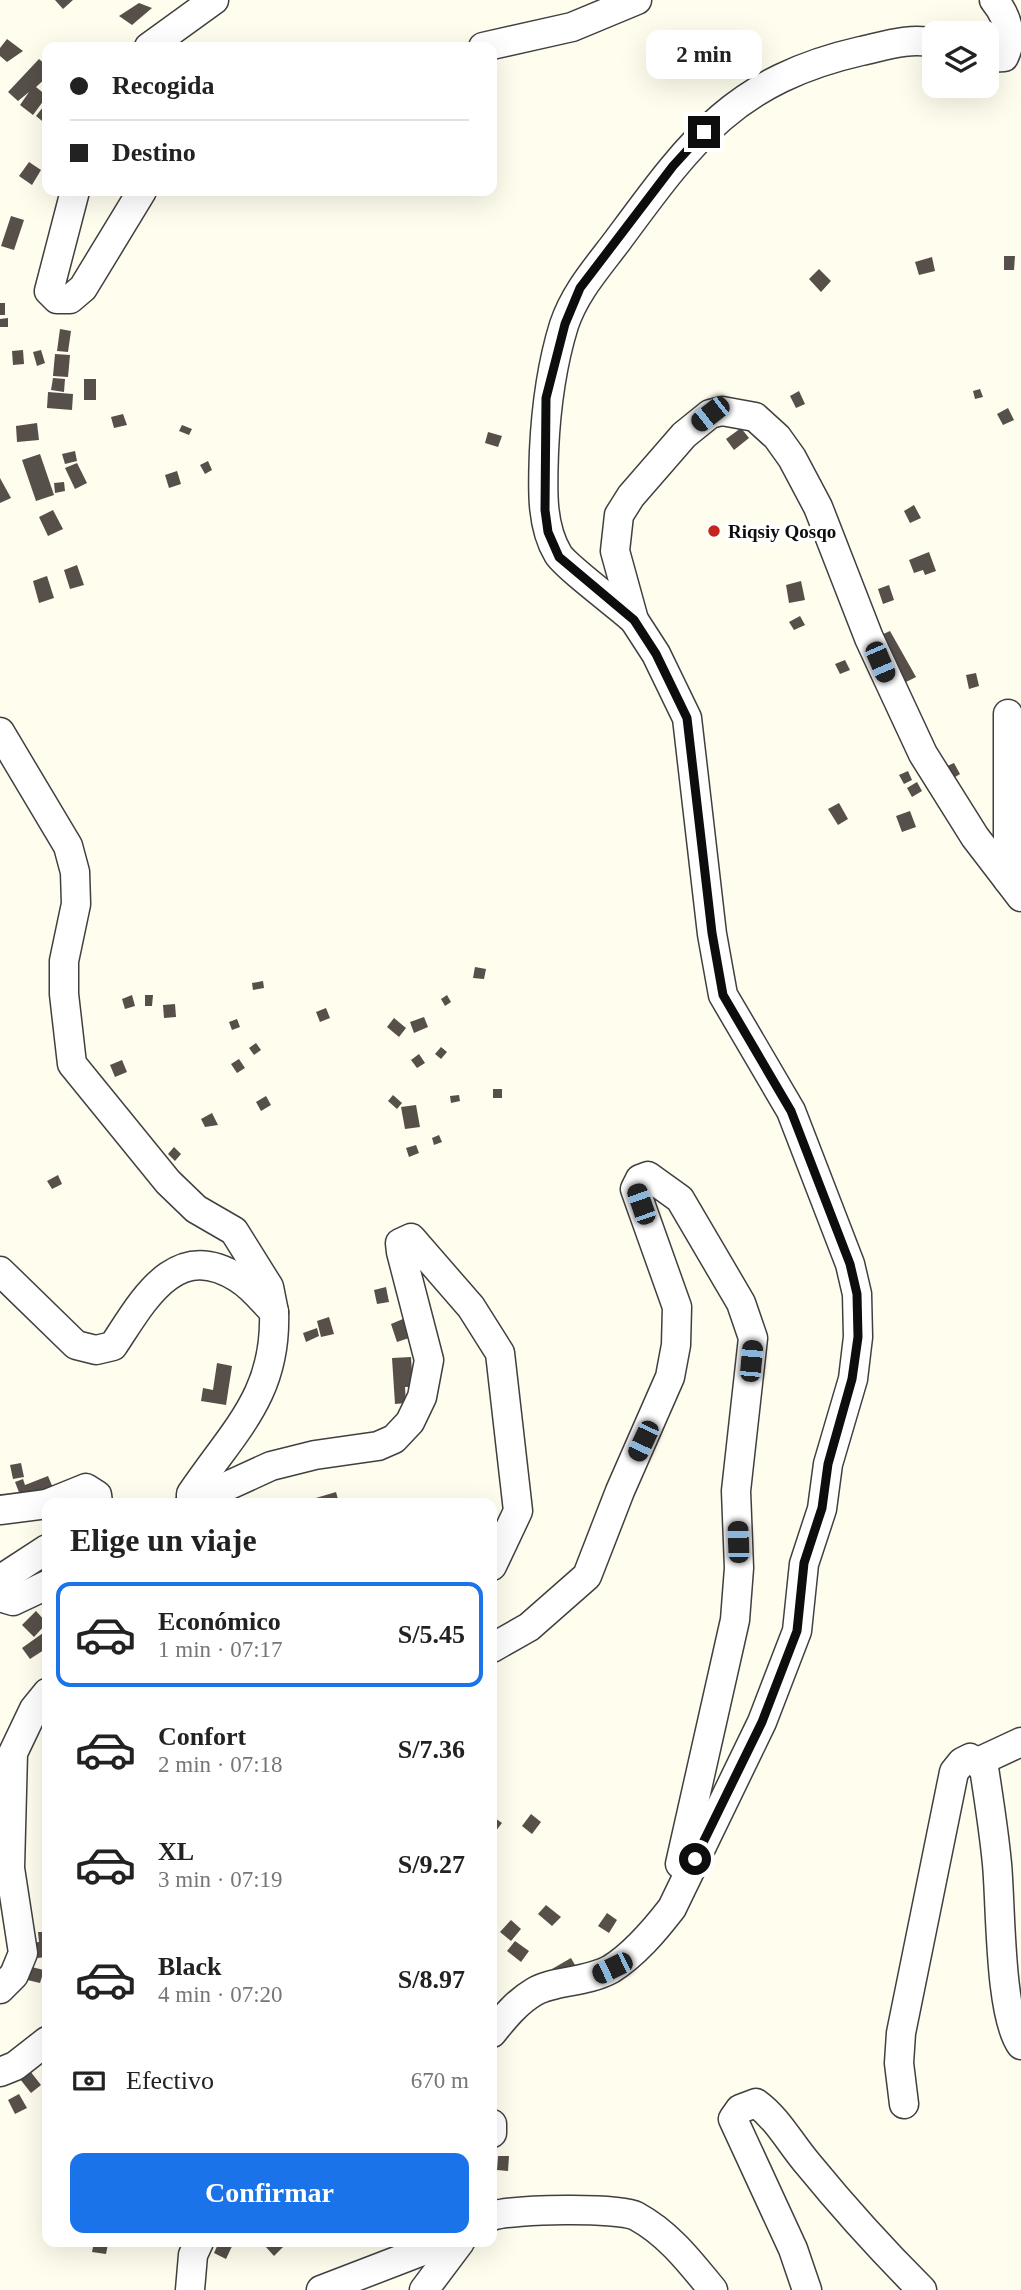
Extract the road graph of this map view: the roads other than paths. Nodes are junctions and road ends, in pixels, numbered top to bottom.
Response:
1 (214, 0) edge
2 (637, 0) edge
3 (994, 0) edge
4 (1015, 25) edge
5 (922, 41) edge
6 (156, 42) edge
7 (497, 44) edge
8 (999, 57) edge
9 (74, 196) edge
10 (139, 196) edge
11 (634, 620) junction
12 (1008, 714) dead end
13 (0, 732) edge
14 (1014, 888) edge
15 (0, 1271) edge
16 (274, 1312) junction
17 (61, 1498) edge
18 (97, 1498) edge
19 (191, 1498) edge
20 (202, 1498) edge
21 (42, 1504) edge
22 (0, 1510) edge
23 (42, 1552) edge
24 (497, 1555) edge
25 (0, 1586) edge
26 (42, 1587) edge
27 (0, 1597) edge
28 (497, 1645) edge
29 (42, 1699) edge
30 (1021, 1742) edge
31 (978, 1762) junction
32 (663, 1919) junction
33 (5, 1978) edge
34 (497, 2027) edge
35 (42, 2045) edge
36 (1021, 2045) edge
37 (0, 2072) edge
38 (904, 2104) dead end
39 (497, 2215) edge
40 (197, 2247) edge
41 (433, 2247) edge
42 (456, 2247) edge
43 (190, 2290) edge
44 (321, 2290) edge
45 (424, 2290) edge
46 (713, 2290) edge
47 (807, 2290) edge
48 (922, 2290) edge

1 - 6 street
2 - 7 street
3 - 4 street
4 - 8 street
5 - 11 street
9 - 10 street
11 - 14 street
11 - 32 street
12 - 14 street
13 - 16 street
15 - 16 street
16 - 19 street
17 - 18 street
20 - 24 street
21 - 22 street
23 - 25 street
26 - 27 street
28 - 32 street
29 - 33 street
30 - 31 street
31 - 36 street
31 - 38 street
32 - 34 street
35 - 37 street
39 - 46 street
40 - 43 street
41 - 44 street
42 - 45 street
47 - 48 street

